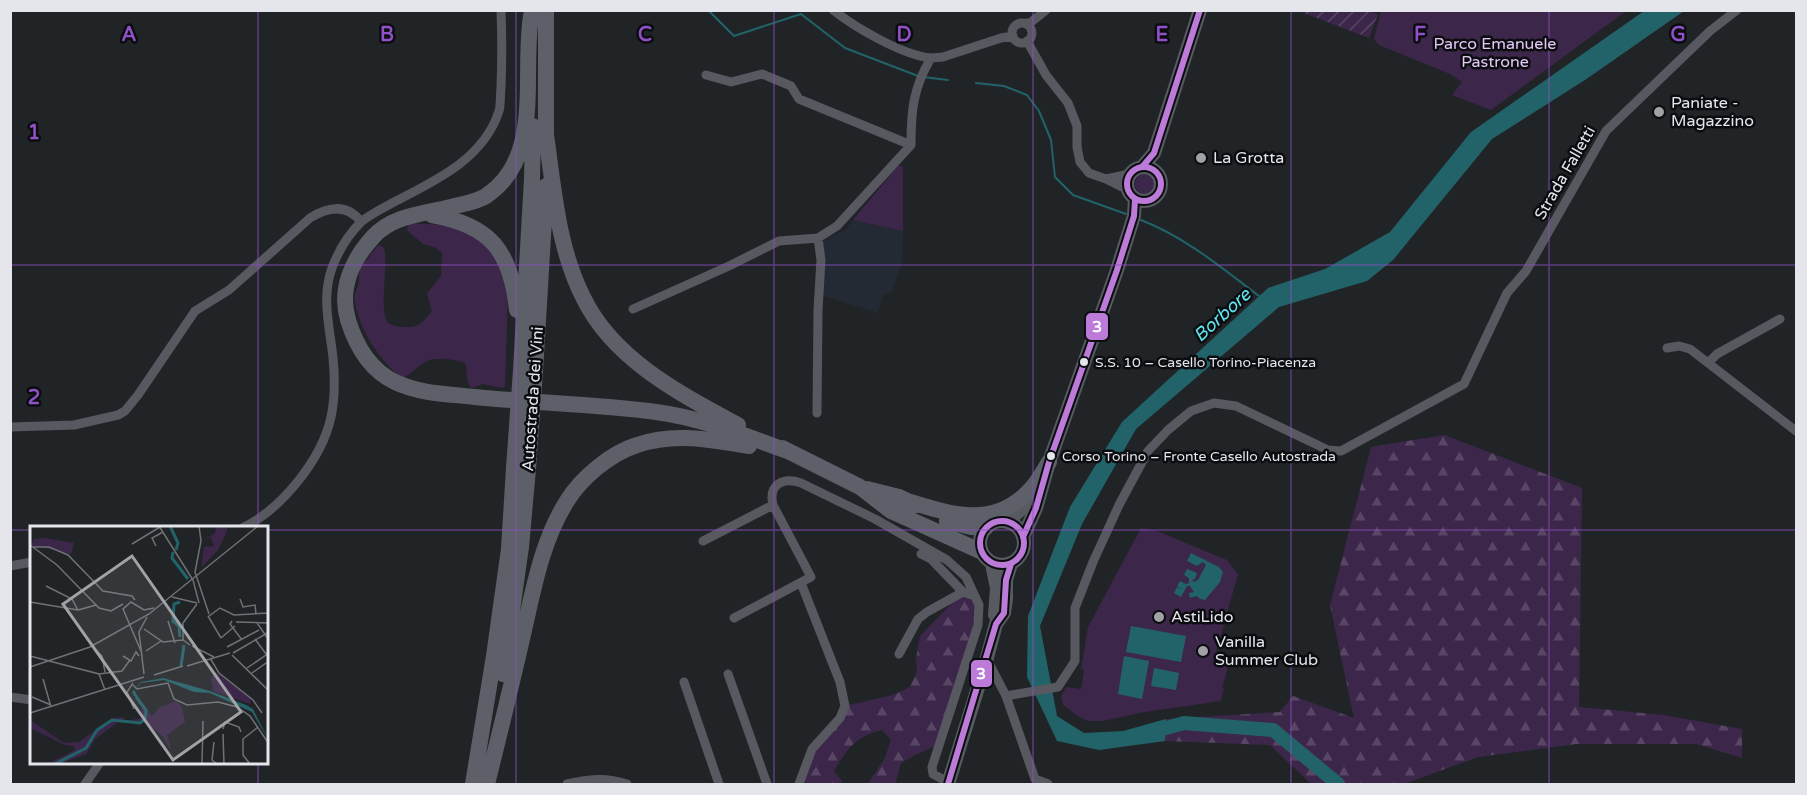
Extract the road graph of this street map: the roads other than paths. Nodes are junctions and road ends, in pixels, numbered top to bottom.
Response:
1 (501, 10) edge
2 (533, 10) edge
3 (546, 10) edge
4 (833, 10) edge
5 (1046, 10) edge
6 (1200, 10) edge
7 (1737, 10) edge
8 (1026, 23) junction
9 (1013, 36) junction
10 (1027, 41) junction
11 (928, 62) junction
12 (706, 75) dead end
13 (546, 135) junction
14 (911, 145) junction
15 (1154, 153) junction
16 (1156, 171) junction
17 (1136, 185) junction
18 (423, 213) junction
19 (361, 222) junction
20 (818, 238) junction
21 (633, 309) dead end
22 (1780, 319) dead end
23 (1667, 348) dead end
24 (1708, 363) junction
25 (528, 371) junction
26 (817, 413) dead end
27 (10, 427) edge
28 (1796, 431) edge
29 (790, 452) junction
30 (1049, 462) junction
31 (521, 469) junction
32 (860, 487) junction
33 (907, 501) junction
34 (773, 505) junction
35 (1007, 522) junction
36 (246, 526) edge
37 (985, 528) junction
38 (1023, 537) junction
39 (703, 541) dead end
40 (980, 551) junction
41 (921, 554) dead end
42 (30, 562) edge
43 (992, 564) junction
44 (1011, 564) junction
45 (10, 566) edge
46 (801, 583) junction
47 (963, 592) junction
48 (975, 596) junction
49 (734, 618) dead end
50 (996, 624) junction
51 (899, 654) dead end
52 (985, 665) junction
53 (728, 674) dead end
54 (684, 682) dead end
55 (1010, 695) junction
56 (10, 697) edge
57 (30, 700) edge
58 (98, 765) edge
59 (1036, 782) edge
60 (85, 784) edge
61 (473, 784) edge
62 (486, 784) edge
63 (567, 784) edge
64 (627, 784) edge
65 (719, 784) edge
66 (767, 784) edge
67 (799, 784) edge
68 (948, 784) edge
69 (1048, 784) edge

1 - 19 street
2 - 18 highway
2 - 25 highway, Autostrada dei Vini
3 - 13 highway, Autostrada dei Vini
4 - 11 street
5 - 8 street
6 - 15 main road
7 - 55 street, Strada Falletti
8 - 9 street
8 - 10 street
9 - 10 street
9 - 11 street
10 - 17 street
11 - 14 street
12 - 14 street
13 - 25 highway, Autostrada dei Vini
13 - 29 highway
14 - 20 street
15 - 16 main road
15 - 17 main road
16 - 17 main road
16 - 17 main road
17 - 30 main road
18 - 25 highway
18 - 29 highway
19 - 27 street
19 - 36 street
20 - 21 street
20 - 26 street
22 - 24 street
23 - 24 street
24 - 28 street
25 - 31 highway, Autostrada dei Vini, bridge
29 - 32 highway
29 - 62 highway
30 - 33 highway
30 - 35 main road
30 - 38 main road
31 - 61 highway, Autostrada dei Vini
31 - 62 highway, Autostrada dei Vini
32 - 33 highway
32 - 40 highway
33 - 37 highway
34 - 39 street
34 - 46 street
34 - 48 street
35 - 37 main road
35 - 38 main road
37 - 40 main road
38 - 44 main road
40 - 43 main road
41 - 47 street
42 - 45 street
43 - 44 main road
43 - 50 main road
44 - 50 main road
46 - 49 street
46 - 67 street
47 - 48 street
47 - 51 street
48 - 68 street
50 - 52 main road
52 - 55 street
52 - 68 main road
53 - 66 street
54 - 65 street
55 - 59 street
56 - 57 street
58 - 60 street
59 - 69 street
63 - 64 street

